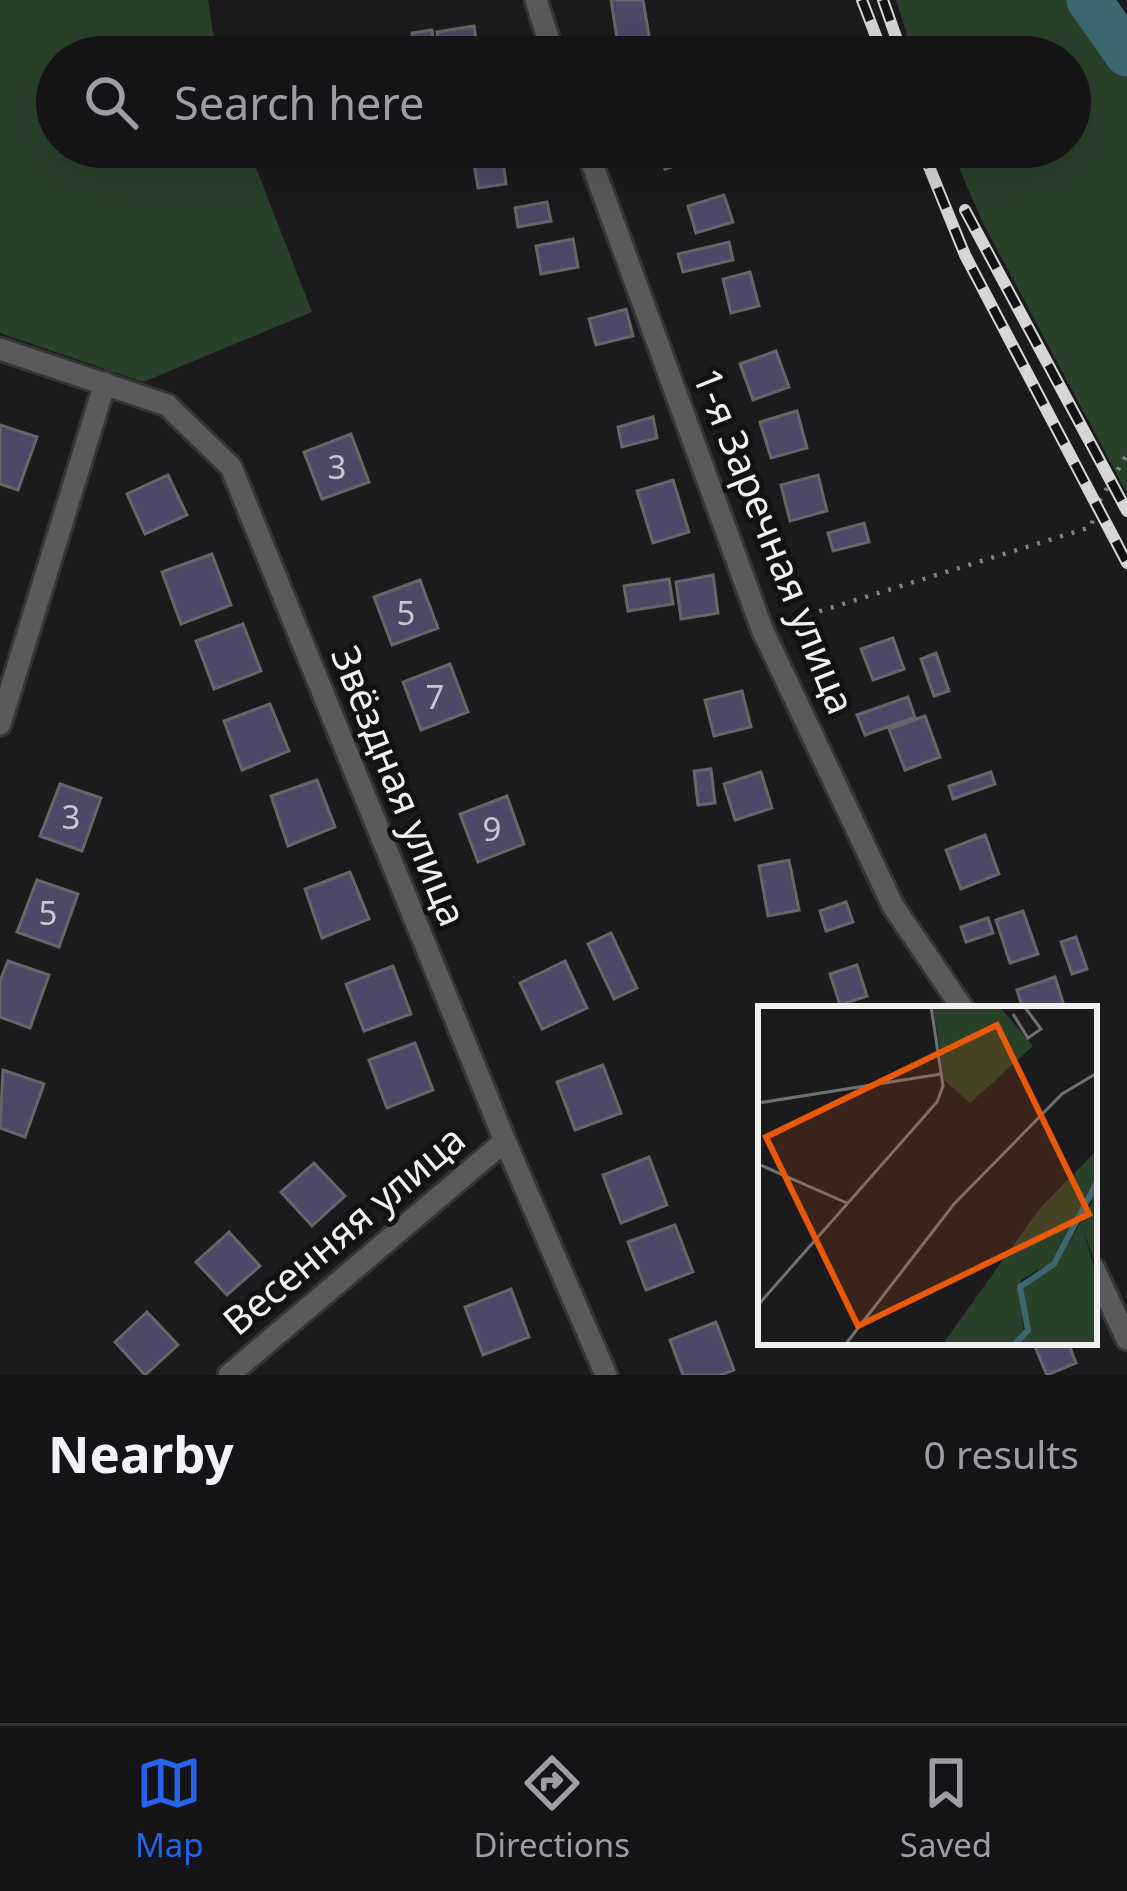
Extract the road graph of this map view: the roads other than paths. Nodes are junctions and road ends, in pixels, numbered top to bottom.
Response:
1 (536, 0) edge
2 (547, 36) edge
3 (594, 168) edge
4 (0, 350) edge
5 (105, 383) junction
6 (0, 724) edge
7 (961, 1006) edge
8 (506, 1141) junction
9 (1097, 1275) edge
10 (1127, 1339) edge
11 (229, 1375) edge
12 (606, 1375) edge

1 - 2 street
3 - 7 street, 1-я Заречная улица
4 - 5 street, Звёздная улица
5 - 6 street
5 - 8 street, Звёздная улица
8 - 11 street, Весенняя улица
8 - 12 street, Звёздная улица
9 - 10 street

